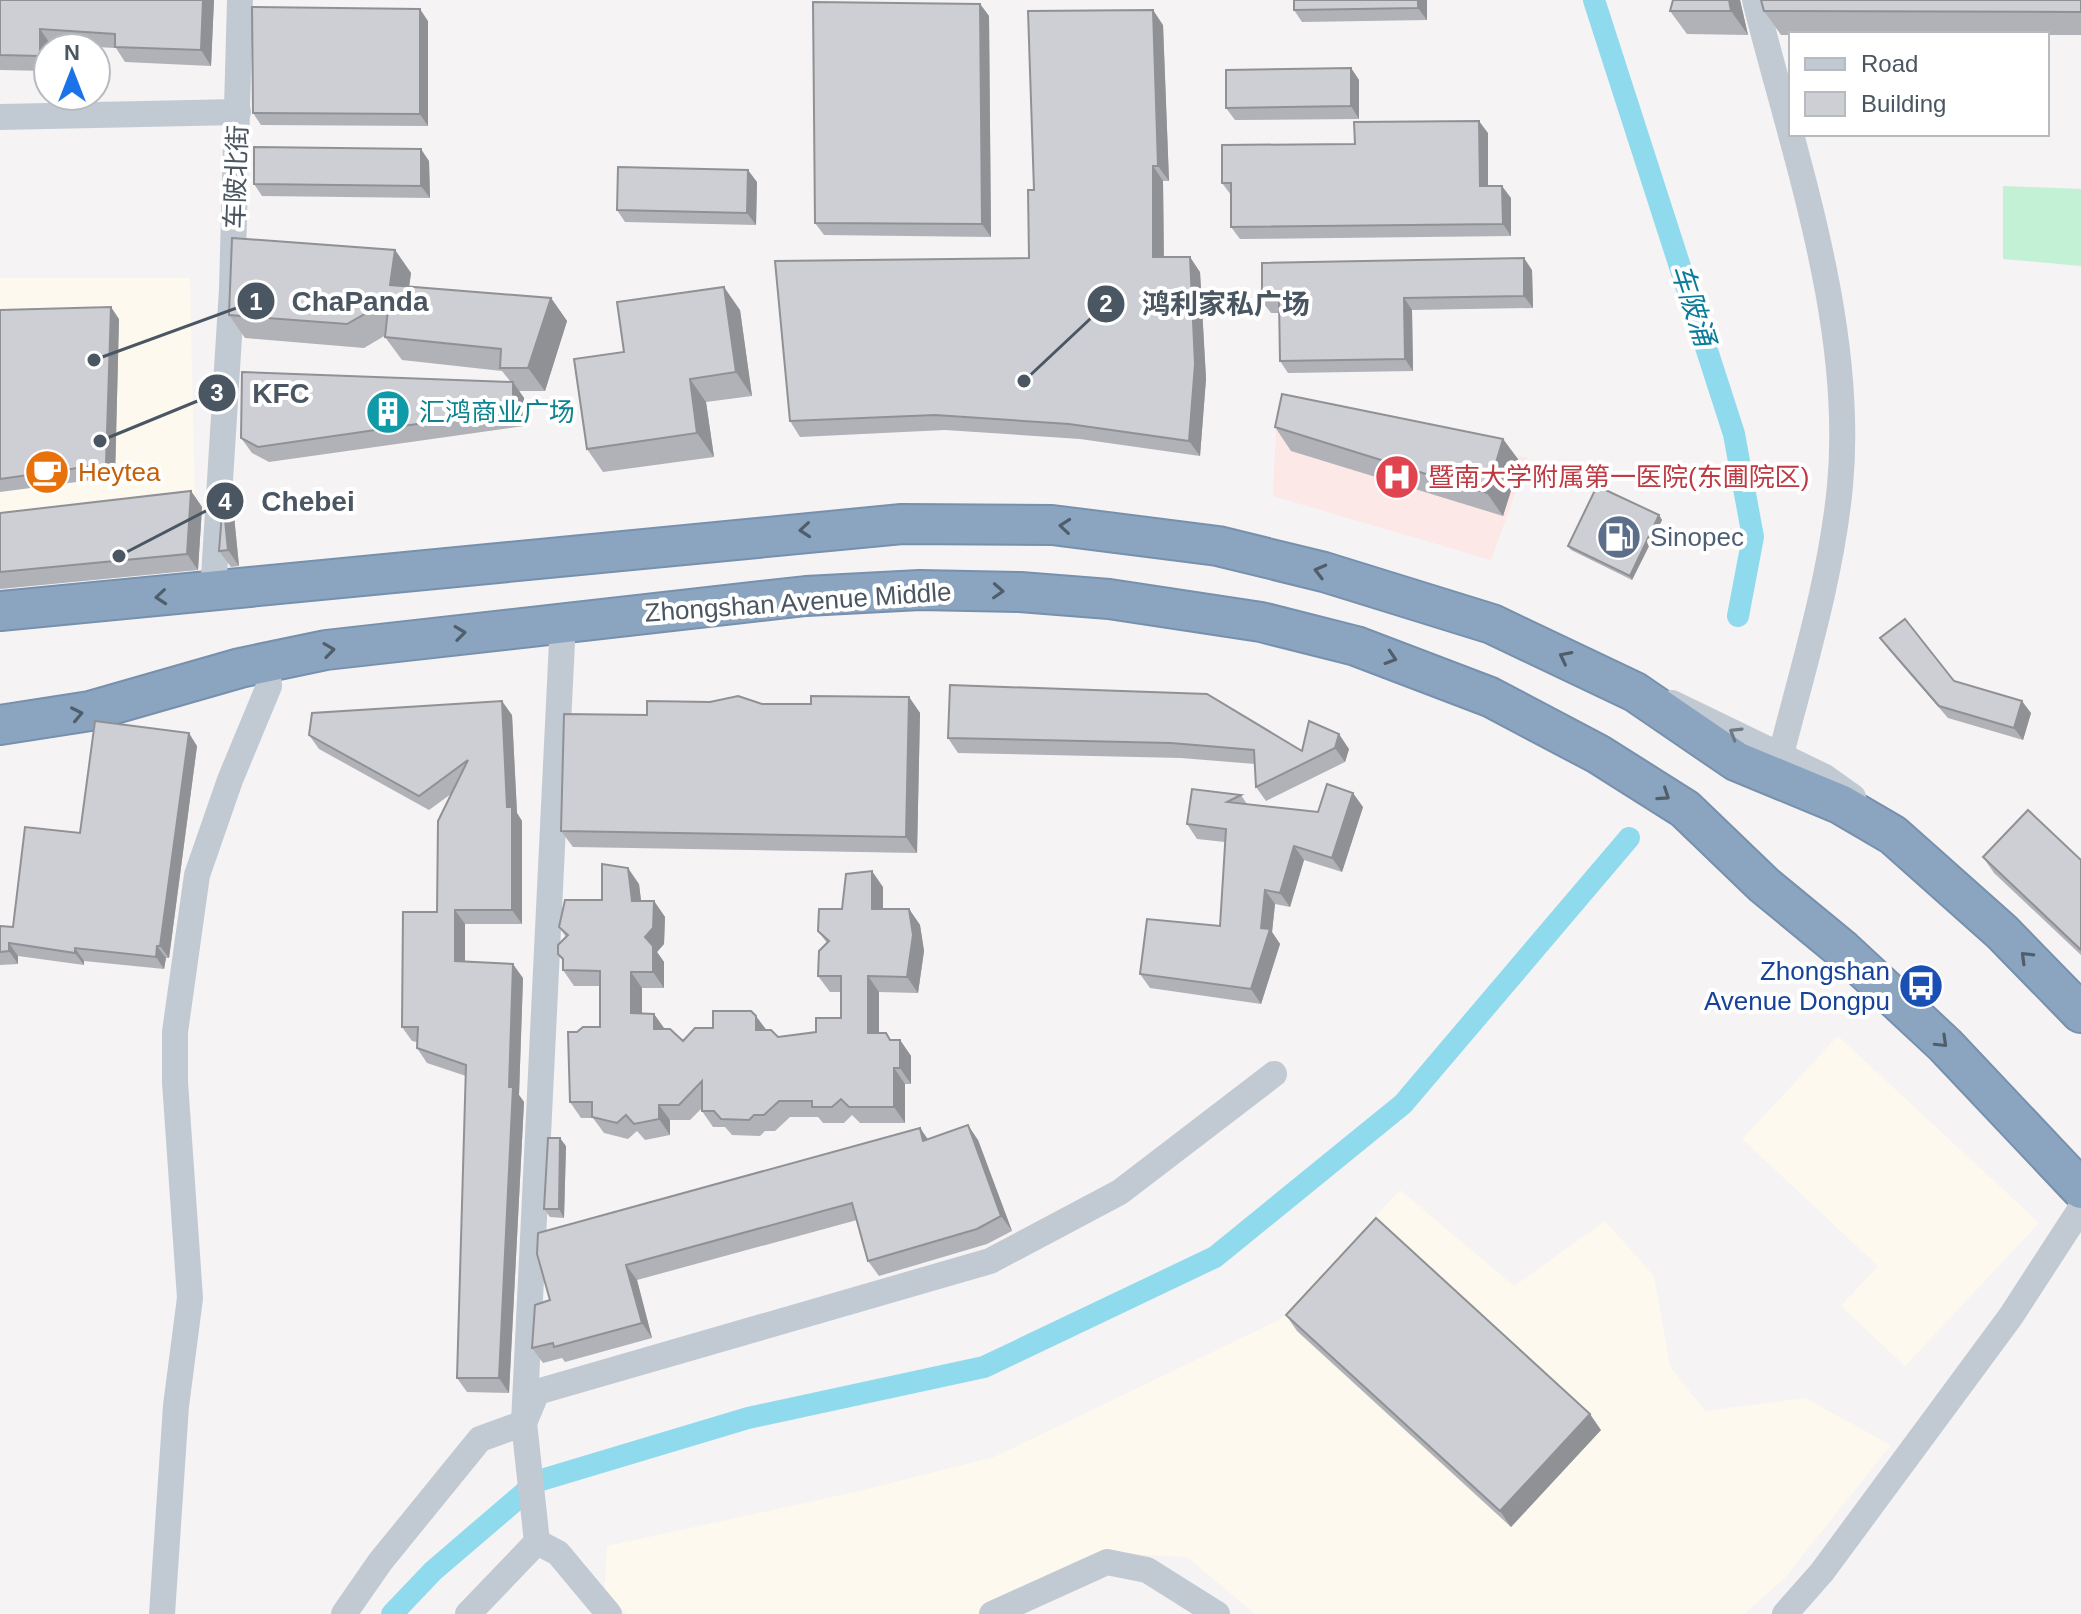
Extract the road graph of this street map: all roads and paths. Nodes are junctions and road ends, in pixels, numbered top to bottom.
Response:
1 (240, 0) edge
2 (1755, 0) edge
3 (238, 112) junction
4 (0, 117) edge
5 (1789, 133) edge
6 (1790, 136) edge
7 (213, 592) junction
8 (0, 611) edge
9 (563, 621) junction
10 (266, 661) junction
11 (1635, 692) junction
12 (0, 725) edge
13 (1780, 758) junction
14 (1893, 835) junction
15 (2081, 1013) edge
16 (1274, 1074) dead end
17 (2081, 1189) edge
18 (2081, 1208) edge
19 (524, 1423) junction
20 (537, 1542) junction
21 (162, 1614) edge
22 (344, 1614) edge
23 (468, 1614) edge
24 (609, 1614) edge
25 (992, 1614) edge
26 (1217, 1614) edge
27 (1785, 1614) edge

1 - 3 street, 车陂北街
2 - 5 street
3 - 4 street
3 - 7 street, 车陂北街
6 - 13 street
7 -> 8 highway
11 -> 7 highway
10 -> 9 highway, Zhongshan Avenue Middle
9 -> 17 highway, Zhongshan Avenue Middle
9 - 19 street
12 -> 10 highway, Zhongshan Avenue Middle
10 - 21 street
13 -> 11 street
11 - 14 highway
13 - 14 street
15 -> 14 highway
16 - 19 street
18 - 27 street
19 - 20 street
19 - 22 street
20 - 23 street
20 - 24 street
25 - 26 street

